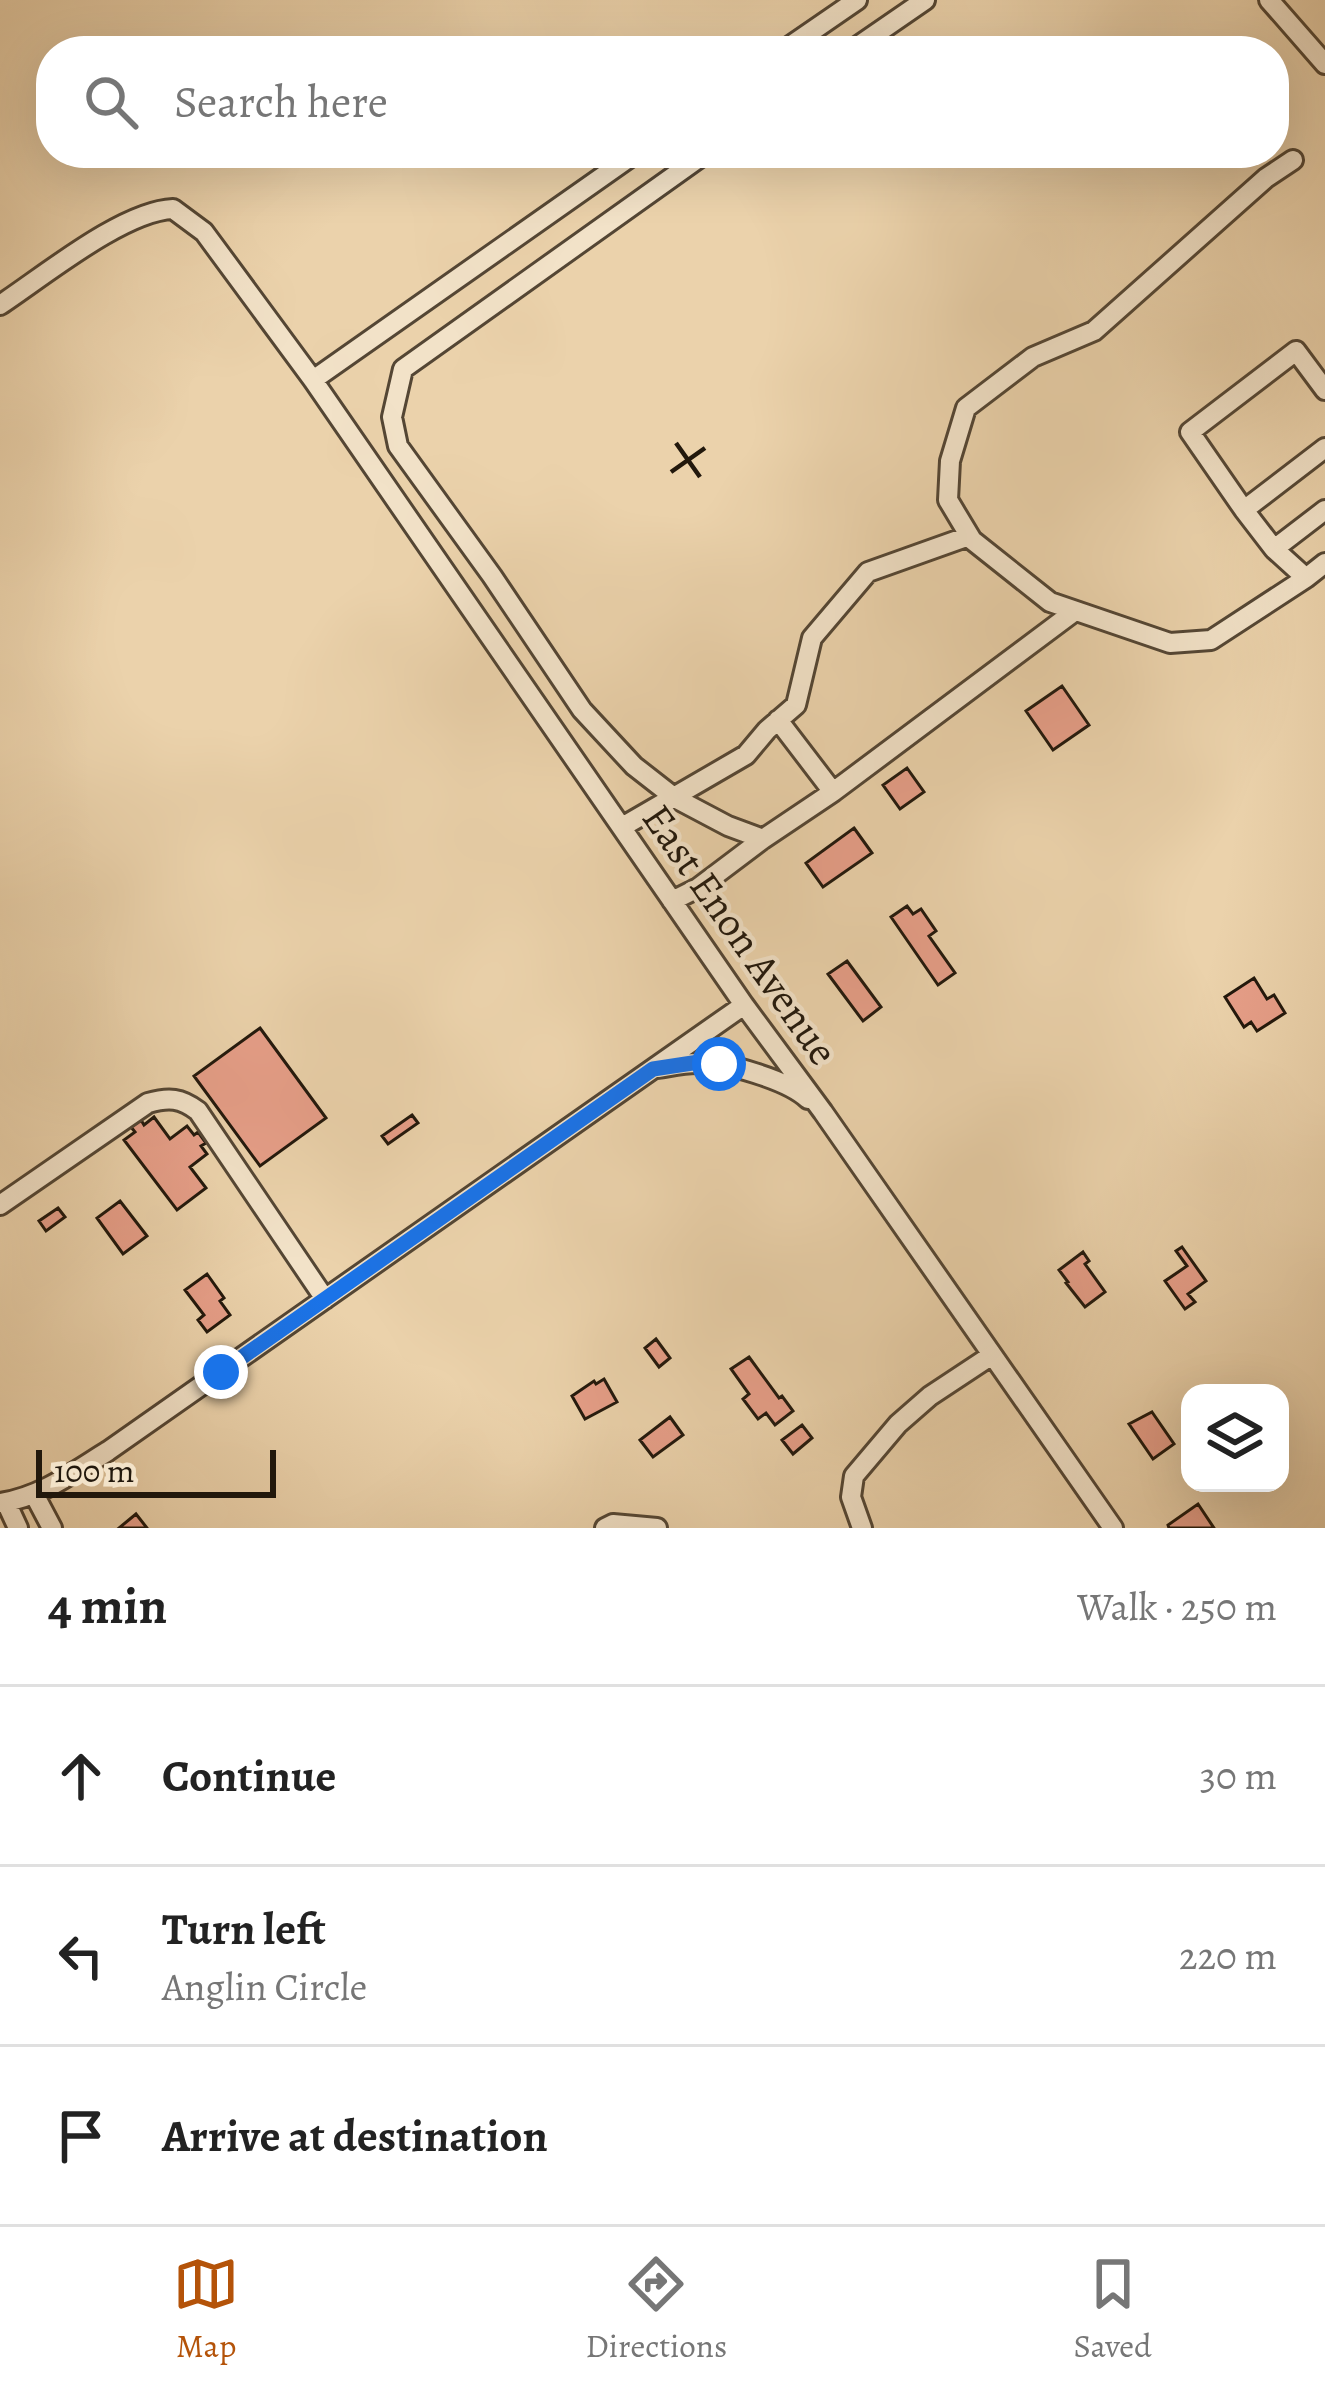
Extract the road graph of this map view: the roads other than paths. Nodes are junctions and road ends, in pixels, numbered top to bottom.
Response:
1 (856, 0) edge
2 (925, 0) edge
3 (1269, 0) edge
4 (804, 36) edge
5 (873, 36) edge
6 (1325, 64) edge
7 (1293, 160) dead end
8 (1289, 163) edge
9 (615, 168) edge
10 (685, 168) edge
11 (1281, 168) edge
12 (0, 305) edge
13 (314, 380) junction
14 (1325, 390) edge
15 (1325, 448) edge
16 (1244, 510) junction
17 (1325, 510) edge
18 (969, 536) junction
19 (1274, 549) junction
20 (1325, 563) edge
21 (1306, 578) junction
22 (1075, 610) junction
23 (778, 720) junction
24 (833, 792) junction
25 (675, 798) junction
26 (622, 827) junction
27 (764, 839) junction
28 (672, 901) junction
29 (744, 1005) junction
30 (653, 1069) junction
31 (823, 1112) junction
32 (0, 1204) edge
33 (325, 1299) junction
34 (992, 1354) junction
35 (34, 1494) junction
36 (3, 1502) edge
37 (18, 1528) edge
38 (52, 1528) edge
39 (605, 1528) edge
40 (657, 1528) edge
41 (862, 1528) edge
42 (1113, 1528) edge

1 - 4 street
2 - 5 street
3 - 6 street
7 - 8 street
9 - 13 street
10 - 25 street
11 - 18 street
12 - 13 street, East Enon Avenue
13 - 26 street, East Enon Avenue
14 - 16 street
15 - 16 street
16 - 19 street
17 - 19 street
18 - 22 street
18 - 23 street
19 - 21 street
20 - 21 street
21 - 22 street
22 - 24 street
23 - 24 street
23 - 25 street
24 - 27 street
25 - 26 street
25 - 27 street
26 - 28 street, East Enon Avenue
27 - 28 street
28 - 29 street, East Enon Avenue
29 - 30 street
29 - 31 street, East Enon Avenue
30 - 31 street
30 - 33 street
31 - 34 street, East Enon Avenue
32 - 33 street
33 - 35 street
34 - 41 street
34 - 42 street, East Enon Avenue
35 - 36 street
35 - 38 street
36 - 37 street
39 - 40 street

